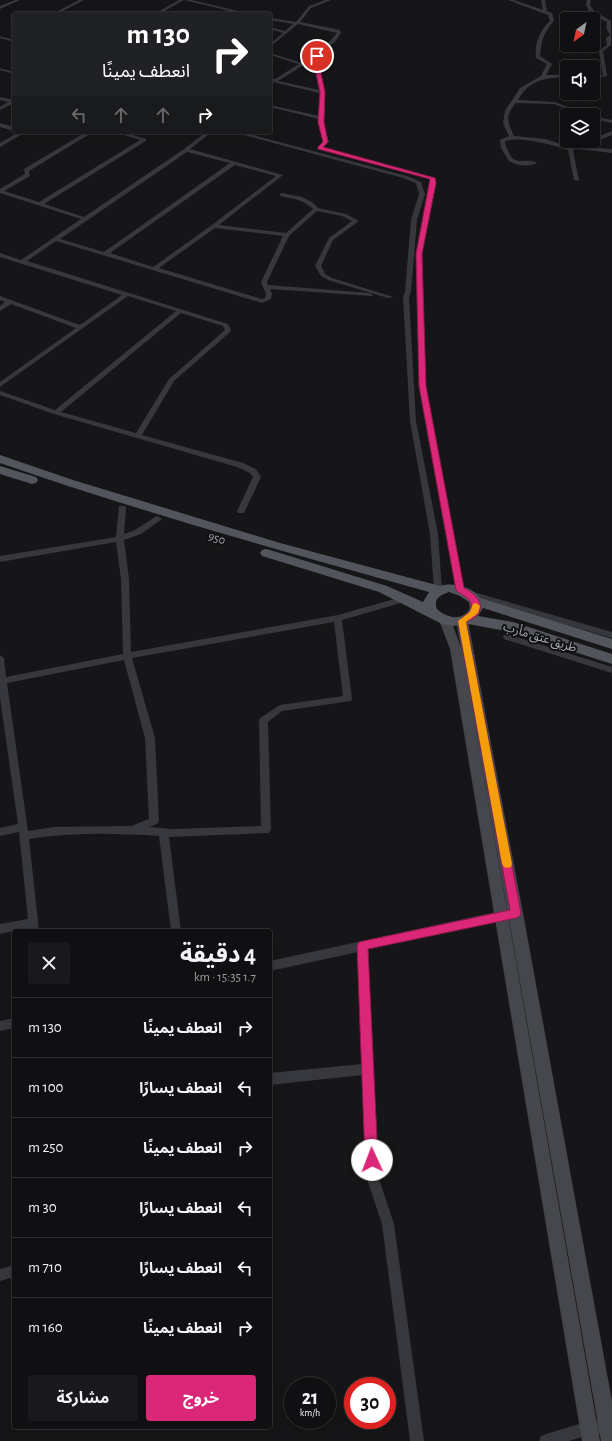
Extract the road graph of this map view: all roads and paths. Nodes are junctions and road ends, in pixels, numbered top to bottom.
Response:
1 (10, 0) edge
2 (18, 0) edge
3 (82, 0) edge
4 (182, 0) edge
5 (186, 0) edge
6 (329, 0) edge
7 (510, 0) edge
8 (543, 0) edge
9 (589, 0) edge
10 (0, 5) edge
11 (0, 8) edge
12 (220, 8) junction
13 (214, 11) dead end
14 (545, 11) junction
15 (58, 12) edge
16 (160, 12) edge
17 (239, 12) edge
18 (272, 19) edge
19 (296, 23) junction
20 (272, 28) edge
21 (286, 32) junction
22 (12, 35) edge
23 (612, 36) edge
24 (2, 38) edge
25 (12, 40) edge
26 (272, 44) edge
27 (272, 55) edge
28 (0, 64) edge
29 (12, 67) edge
30 (0, 69) edge
31 (12, 72) edge
32 (560, 76) edge
33 (600, 76) edge
34 (543, 77) junction
35 (272, 81) edge
36 (272, 81) edge
37 (322, 92) junction
38 (0, 98) edge
39 (515, 101) junction
40 (12, 102) edge
41 (12, 103) edge
42 (272, 106) edge
43 (568, 108) edge
44 (0, 109) edge
45 (321, 118) junction
46 (600, 119) edge
47 (612, 122) edge
48 (0, 125) edge
49 (12, 128) edge
50 (612, 133) edge
51 (19, 134) edge
52 (87, 134) edge
53 (124, 134) edge
54 (206, 134) edge
55 (260, 135) edge
56 (512, 137) junction
57 (600, 138) edge
58 (0, 145) edge
59 (320, 148) junction
60 (576, 148) joint
61 (570, 149) junction
62 (186, 150) junction
63 (612, 150) edge
64 (350, 156) junction
65 (344, 161) junction
66 (234, 163) junction
67 (534, 163) dead end
68 (430, 177) junction
69 (577, 180) dead end
70 (418, 182) junction
71 (0, 191) edge
72 (282, 195) dead end
73 (40, 204) junction
74 (316, 209) junction
75 (84, 219) junction
76 (214, 226) junction
77 (287, 235) junction
78 (55, 239) junction
79 (105, 254) junction
80 (0, 255) edge
81 (22, 262) junction
82 (154, 269) junction
83 (266, 287) junction
84 (420, 293) junction
85 (127, 294) junction
86 (407, 295) junction
87 (390, 297) junction
88 (0, 298) edge
89 (10, 302) junction
90 (0, 309) edge
91 (180, 310) junction
92 (80, 328) junction
93 (0, 386) edge
94 (0, 393) edge
95 (56, 413) junction
96 (138, 435) junction
97 (0, 459) edge
98 (0, 470) edge
99 (124, 505) junction
100 (241, 511) dead end
101 (158, 519) junction
102 (120, 539) junction
103 (0, 558) edge
104 (438, 590) junction
105 (468, 595) junction
106 (405, 599) junction
107 (432, 612) junction
108 (338, 618) junction
109 (445, 620) junction
110 (465, 620) junction
111 (612, 635) edge
112 (507, 637) dead end
113 (612, 644) edge
114 (127, 656) junction
115 (0, 658) edge
116 (612, 659) edge
117 (612, 670) edge
118 (1, 681) edge
119 (131, 830) junction
120 (0, 832) edge
121 (24, 832) junction
122 (163, 832) junction
123 (509, 914) junction
124 (34, 927) edge
125 (0, 929) edge
126 (176, 929) edge
127 (363, 946) junction
128 (272, 966) edge
129 (12, 1023) edge
130 (0, 1026) edge
131 (368, 1069) junction
132 (272, 1079) edge
133 (12, 1272) edge
134 (0, 1275) edge
135 (609, 1434) edge
136 (590, 1435) edge
137 (417, 1441) edge
138 (546, 1441) edge

1 - 10 street
2 - 11 street
3 - 15 street
4 - 16 street
5 - 12 street
6 - 19 street
7 - 14 street
8 - 14 street
9 - 23 street
12 - 13 street
12 - 17 street
14 - 34 street
18 - 19 street
19 - 21 street
19 - 37 street
20 - 21 street
21 - 26 street
22 - 24 street
23 - 33 street
24 - 25 street
27 - 36 street
28 - 29 street
30 - 31 street
32 - 34 street
34 - 39 street
35 - 37 street
37 - 45 street
38 - 40 street
39 - 43 street
39 - 56 street
41 - 44 street
42 - 45 street
45 - 59 street
46 - 47 street
48 - 49 street
50 - 57 street
51 - 58 street
52 - 71 street
53 - 73 street
54 - 62 street
55 - 59 street
55 - 65 street
56 - 61 street
56 - 67 street
59 - 64 street
60 - 61 street
60 - 63 street
61 - 69 street
62 - 66 street
62 - 75 street
64 - 65 street
64 - 68 street
65 - 70 street
66 - 76 street
66 - 79 street
68 - 70 street
68 - 84 street
70 - 86 street
71 - 73 street
72 - 74 street
73 - 75 street
74 - 77 street
74 - 87 street
75 - 78 street
76 - 77 street
76 - 82 street
77 - 83 street
78 - 79 street
78 - 81 street
79 - 82 street
80 - 81 street
81 - 85 street
82 - 83 street
83 - 87 street
84 - 86 street
84 - 105 street
85 - 91 street
85 - 92 street
86 - 87 street
86 - 104 street
88 - 89 street
89 - 90 street
89 - 92 street
91 - 95 street
91 - 96 street
92 - 93 street
94 - 95 street
95 - 96 street
96 - 100 street
97 - 99 main road, 950
98 - 99 main road, 950 / 950
99 - 101 main road, 950 / 950
99 - 102 street
99 - 104 main road, 950
101 - 102 street
101 - 106 main road, 950 / 950
102 - 103 street
102 - 114 street
104 - 105 main road
104 - 107 main road
105 - 110 main road
105 - 111 street
105 - 113 main road, طريق عتق مأرب
106 - 107 main road, 950 / 950
106 - 108 street
107 - 109 main road
108 - 114 street
108 - 122 street
109 - 110 main road
109 - 123 main road
110 - 116 main road, طريق عتق مأرب
110 - 123 main road
112 - 117 street
114 - 118 street
114 - 119 street
115 - 118 street
118 - 121 street
119 - 121 street
119 - 122 street
120 - 121 street
121 - 124 street
122 - 126 street
123 - 127 street
123 - 135 main road
123 - 136 main road
124 - 125 street
127 - 128 street
127 - 131 street
129 - 130 street
131 - 132 street
131 - 137 street
133 - 134 street
135 - 136 street
136 - 138 street

